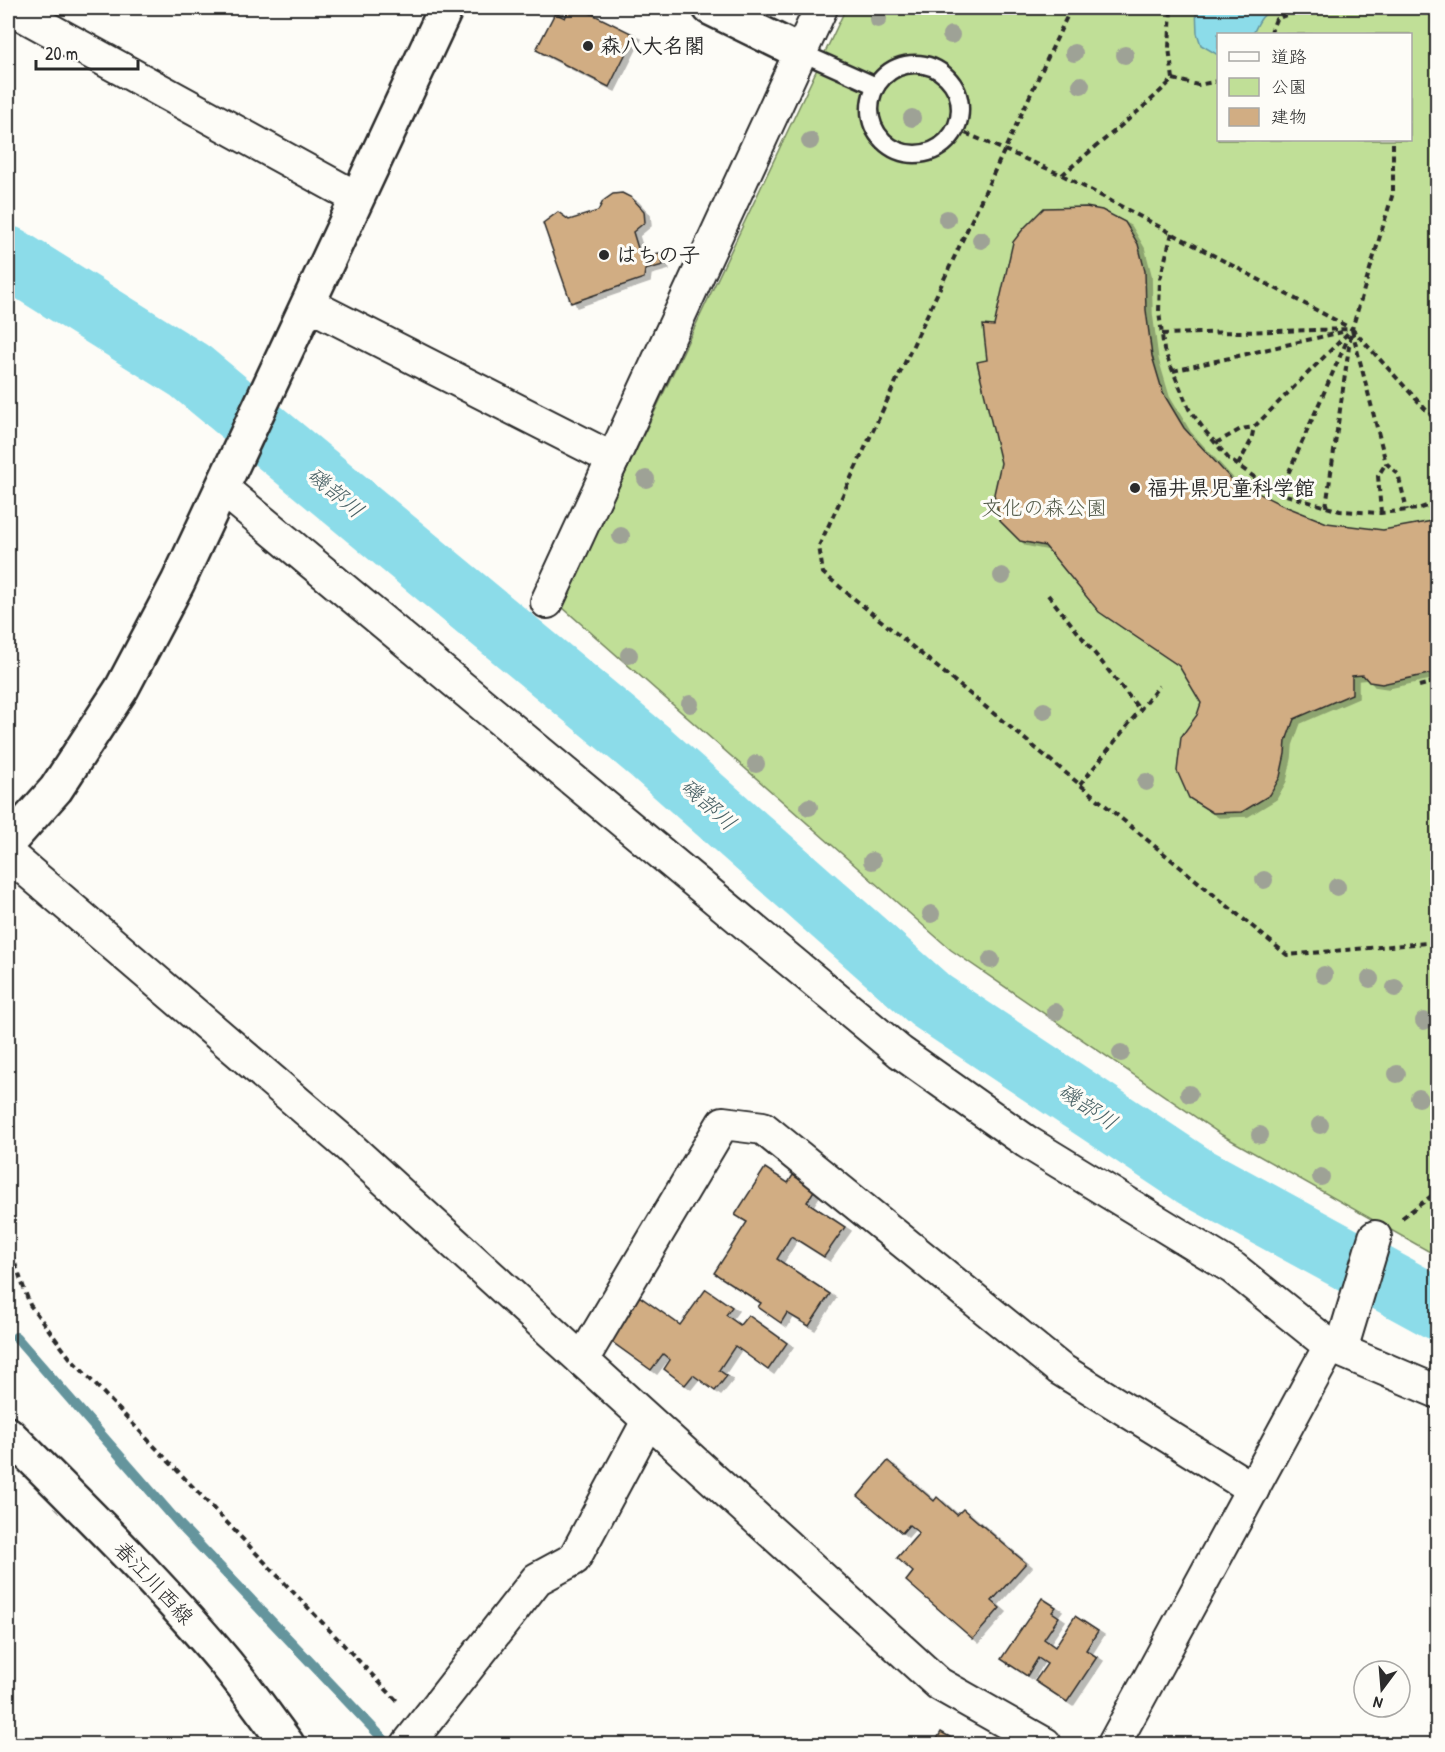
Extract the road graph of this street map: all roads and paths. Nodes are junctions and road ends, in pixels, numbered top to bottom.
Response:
1 (10, 8) edge
2 (446, 8) edge
3 (710, 8) edge
4 (821, 8) edge
5 (1071, 8) edge
6 (1171, 8) edge
7 (1304, 8) edge
8 (1271, 33) edge
9 (800, 52) junction
10 (1173, 79) junction
11 (1217, 81) edge
12 (876, 87) junction
13 (956, 129) junction
14 (1393, 141) edge
15 (1004, 150) junction
16 (1062, 175) junction
17 (357, 198) junction
18 (1172, 233) junction
19 (308, 304) junction
20 (1352, 329) junction
21 (1162, 334) junction
22 (1173, 371) junction
23 (1437, 423) edge
24 (1254, 427) junction
25 (1216, 443) junction
26 (613, 459) junction
27 (1386, 463) junction
28 (1238, 465) junction
29 (222, 488) junction
30 (1280, 492) junction
31 (1437, 502) edge
32 (1326, 507) junction
33 (1407, 510) junction
34 (1381, 513) junction
35 (1048, 595) dead end
36 (547, 602) dead end
37 (1437, 681) edge
38 (1159, 686) dead end
39 (1419, 686) dead end
40 (1140, 710) junction
41 (1080, 785) junction
42 (8, 843) edge
43 (8, 854) edge
44 (1437, 942) edge
45 (1437, 1191) edge
46 (1375, 1237) joint
47 (8, 1244) edge
48 (1338, 1341) junction
49 (582, 1360) junction
50 (1437, 1392) edge
51 (648, 1421) junction
52 (8, 1434) edge
53 (1253, 1489) junction
54 (416, 1735) edge
55 (287, 1744) edge
56 (1045, 1744) edge
57 (1114, 1744) edge

1 - 17 street
2 - 17 street
3 - 9 street
4 - 9 street
5 - 15 path
6 - 10 path
7 - 8 path
9 - 12 lane
9 - 26 street
10 - 11 path
10 - 16 path
12 - 13 lane
12 - 13 lane
13 - 15 path
14 - 20 path
15 - 16 path
15 - 41 path
16 - 18 path
17 - 19 street
18 - 20 path
18 - 21 path
19 - 26 street
19 - 29 street
20 - 21 path
20 - 22 path
20 - 23 path
20 - 24 path
20 - 27 path
20 - 30 path
20 - 32 path
21 - 22 path
22 - 25 path
24 - 25 path
24 - 28 path
25 - 28 path
26 - 36 street
27 - 33 path
27 - 34 path
28 - 30 path
29 - 42 street
29 - 48 street
30 - 32 path
31 - 33 path
32 - 34 path
33 - 34 path
35 - 40 path
37 - 39 path
38 - 40 path
40 - 41 path
41 - 44 path
43 - 49 street
45 - 46 path
46 - 48 street
47 - 54 path
48 - 50 street
48 - 53 street
49 - 51 street
49 - 53 street
51 - 54 street
51 - 56 street
52 - 55 street, 春江川西線
53 - 57 street

